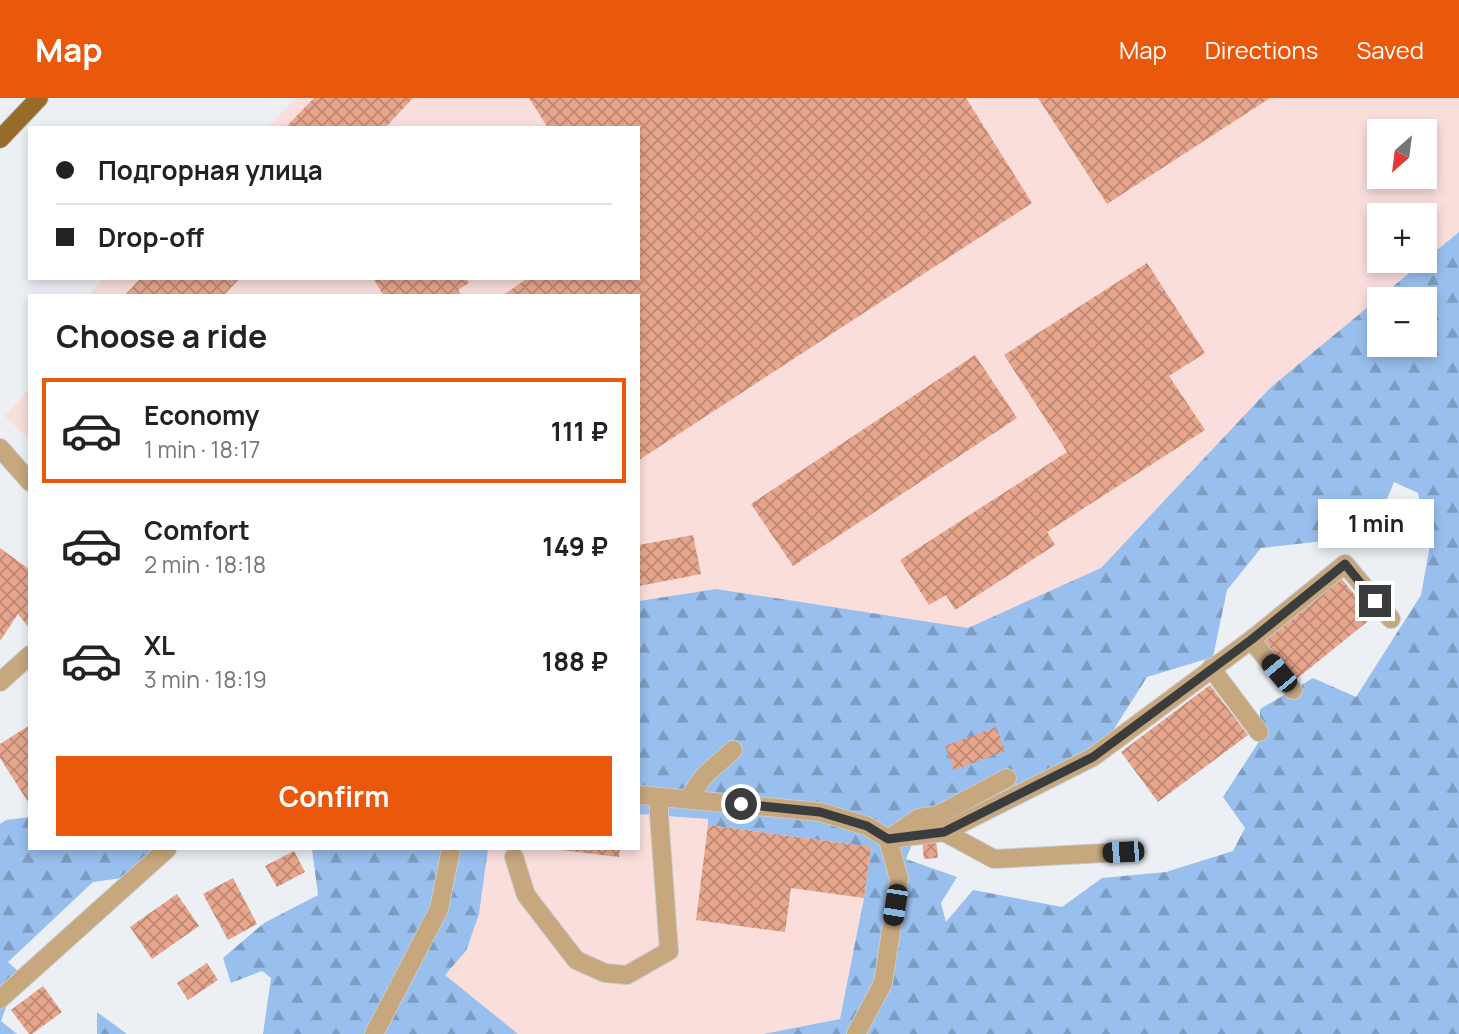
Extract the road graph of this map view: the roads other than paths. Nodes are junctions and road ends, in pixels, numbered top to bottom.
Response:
1 (39, 98) edge
2 (0, 139) edge
3 (0, 448) edge
4 (28, 480) edge
5 (1391, 619) dead end
6 (1251, 640) junction
7 (28, 657) edge
8 (1211, 668) junction
9 (0, 682) edge
10 (1293, 690) dead end
11 (1259, 733) dead end
12 (733, 750) dead end
13 (1007, 778) dead end
14 (640, 794) edge
15 (659, 796) junction
16 (688, 799) junction
17 (944, 832) junction
18 (888, 839) junction
19 (166, 850) edge
20 (451, 850) edge
21 (1123, 852) dead end
22 (514, 857) dead end
23 (0, 999) edge
24 (374, 1034) edge
25 (856, 1034) edge

1 - 2 main road
3 - 4 street
5 - 6 street
6 - 8 street
6 - 10 street
7 - 9 street
8 - 11 street
8 - 17 street
12 - 16 street
13 - 18 street
14 - 15 street
15 - 16 street
15 - 22 street
16 - 18 street
17 - 18 street
17 - 21 street
18 - 25 street
19 - 23 street
20 - 24 street

